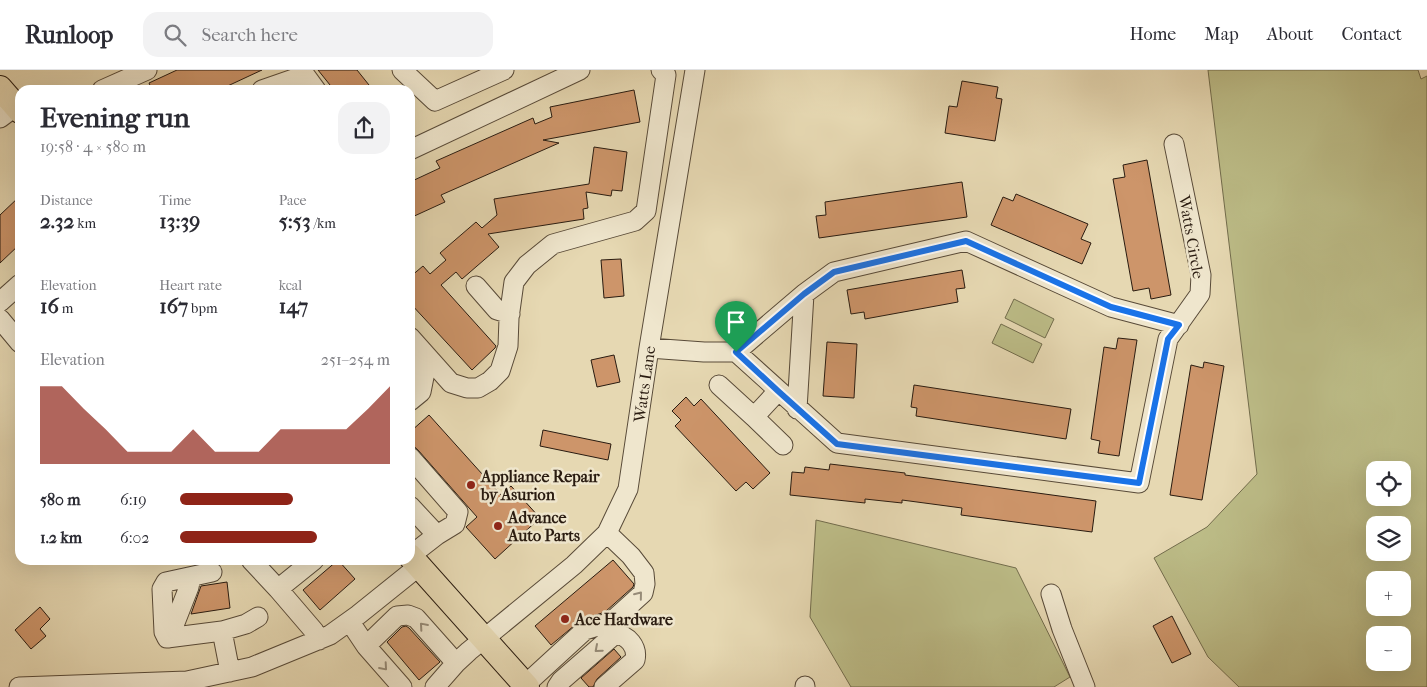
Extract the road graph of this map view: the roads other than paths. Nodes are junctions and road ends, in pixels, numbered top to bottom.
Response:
1 (147, 70) edge
2 (402, 70) edge
3 (504, 70) edge
4 (580, 70) edge
5 (661, 70) edge
6 (695, 70) edge
7 (113, 85) edge
8 (275, 85) edge
9 (313, 85) edge
10 (0, 88) edge
11 (12, 112) edge
12 (1174, 144) dead end
13 (415, 148) edge
14 (476, 286) dead end
15 (15, 288) edge
16 (804, 294) junction
17 (0, 302) edge
18 (510, 314) junction
19 (1179, 325) junction
20 (415, 343) edge
21 (649, 348) junction
22 (736, 352) junction
23 (415, 364) edge
24 (719, 385) dead end
25 (778, 391) junction
26 (415, 397) edge
27 (797, 409) junction
28 (754, 416) junction
29 (783, 445) dead end
30 (415, 463) edge
31 (415, 511) edge
32 (607, 533) junction
33 (437, 535) junction
34 (415, 557) edge
35 (415, 561) edge
36 (256, 565) edge
37 (308, 565) edge
38 (407, 565) edge
39 (212, 572) dead end
40 (278, 589) junction
41 (1051, 594) dead end
42 (258, 617) dead end
43 (350, 622) junction
44 (222, 631) junction
45 (483, 638) junction
46 (318, 640) junction
47 (366, 646) junction
48 (456, 663) junction
49 (230, 672) junction
50 (187, 684) edge
51 (121, 685) edge
52 (526, 686) edge
53 (19, 687) edge
54 (402, 687) edge
55 (435, 687) edge
56 (557, 687) edge
57 (604, 687) edge
58 (1085, 687) edge

1 - 7 street
2 - 3 street
4 - 13 street
5 - 18 street
6 - 21 street, Watts Lane
8 - 9 street
10 - 11 main road
12 - 19 street, Watts Circle
14 - 18 street
15 - 17 street
16 - 19 street
16 - 22 street
16 - 27 street
18 - 20 street
19 - 27 street, Watts Circle
21 - 22 street
21 - 32 street, Watts Lane
22 - 25 street, Watts Circle
23 - 26 street
24 - 28 street
25 - 27 street, Watts Circle
25 - 28 street
28 - 29 street
30 - 33 street
31 - 33 street
32 - 45 street, Watts Lane
52 -> 32 street
33 - 34 street
35 - 45 main road
36 - 40 street
37 - 40 street
38 - 43 street
39 - 44 street
40 - 46 street
41 - 58 street
42 - 44 street
43 - 46 street
43 - 47 street
44 - 49 street
45 - 48 street, Watts Lane
45 - 52 main road
46 - 49 street
48 -> 47 street
47 -> 54 street
48 - 55 street, Watts Lane
49 - 50 street
50 - 51 street
51 - 53 street
57 -> 56 street

